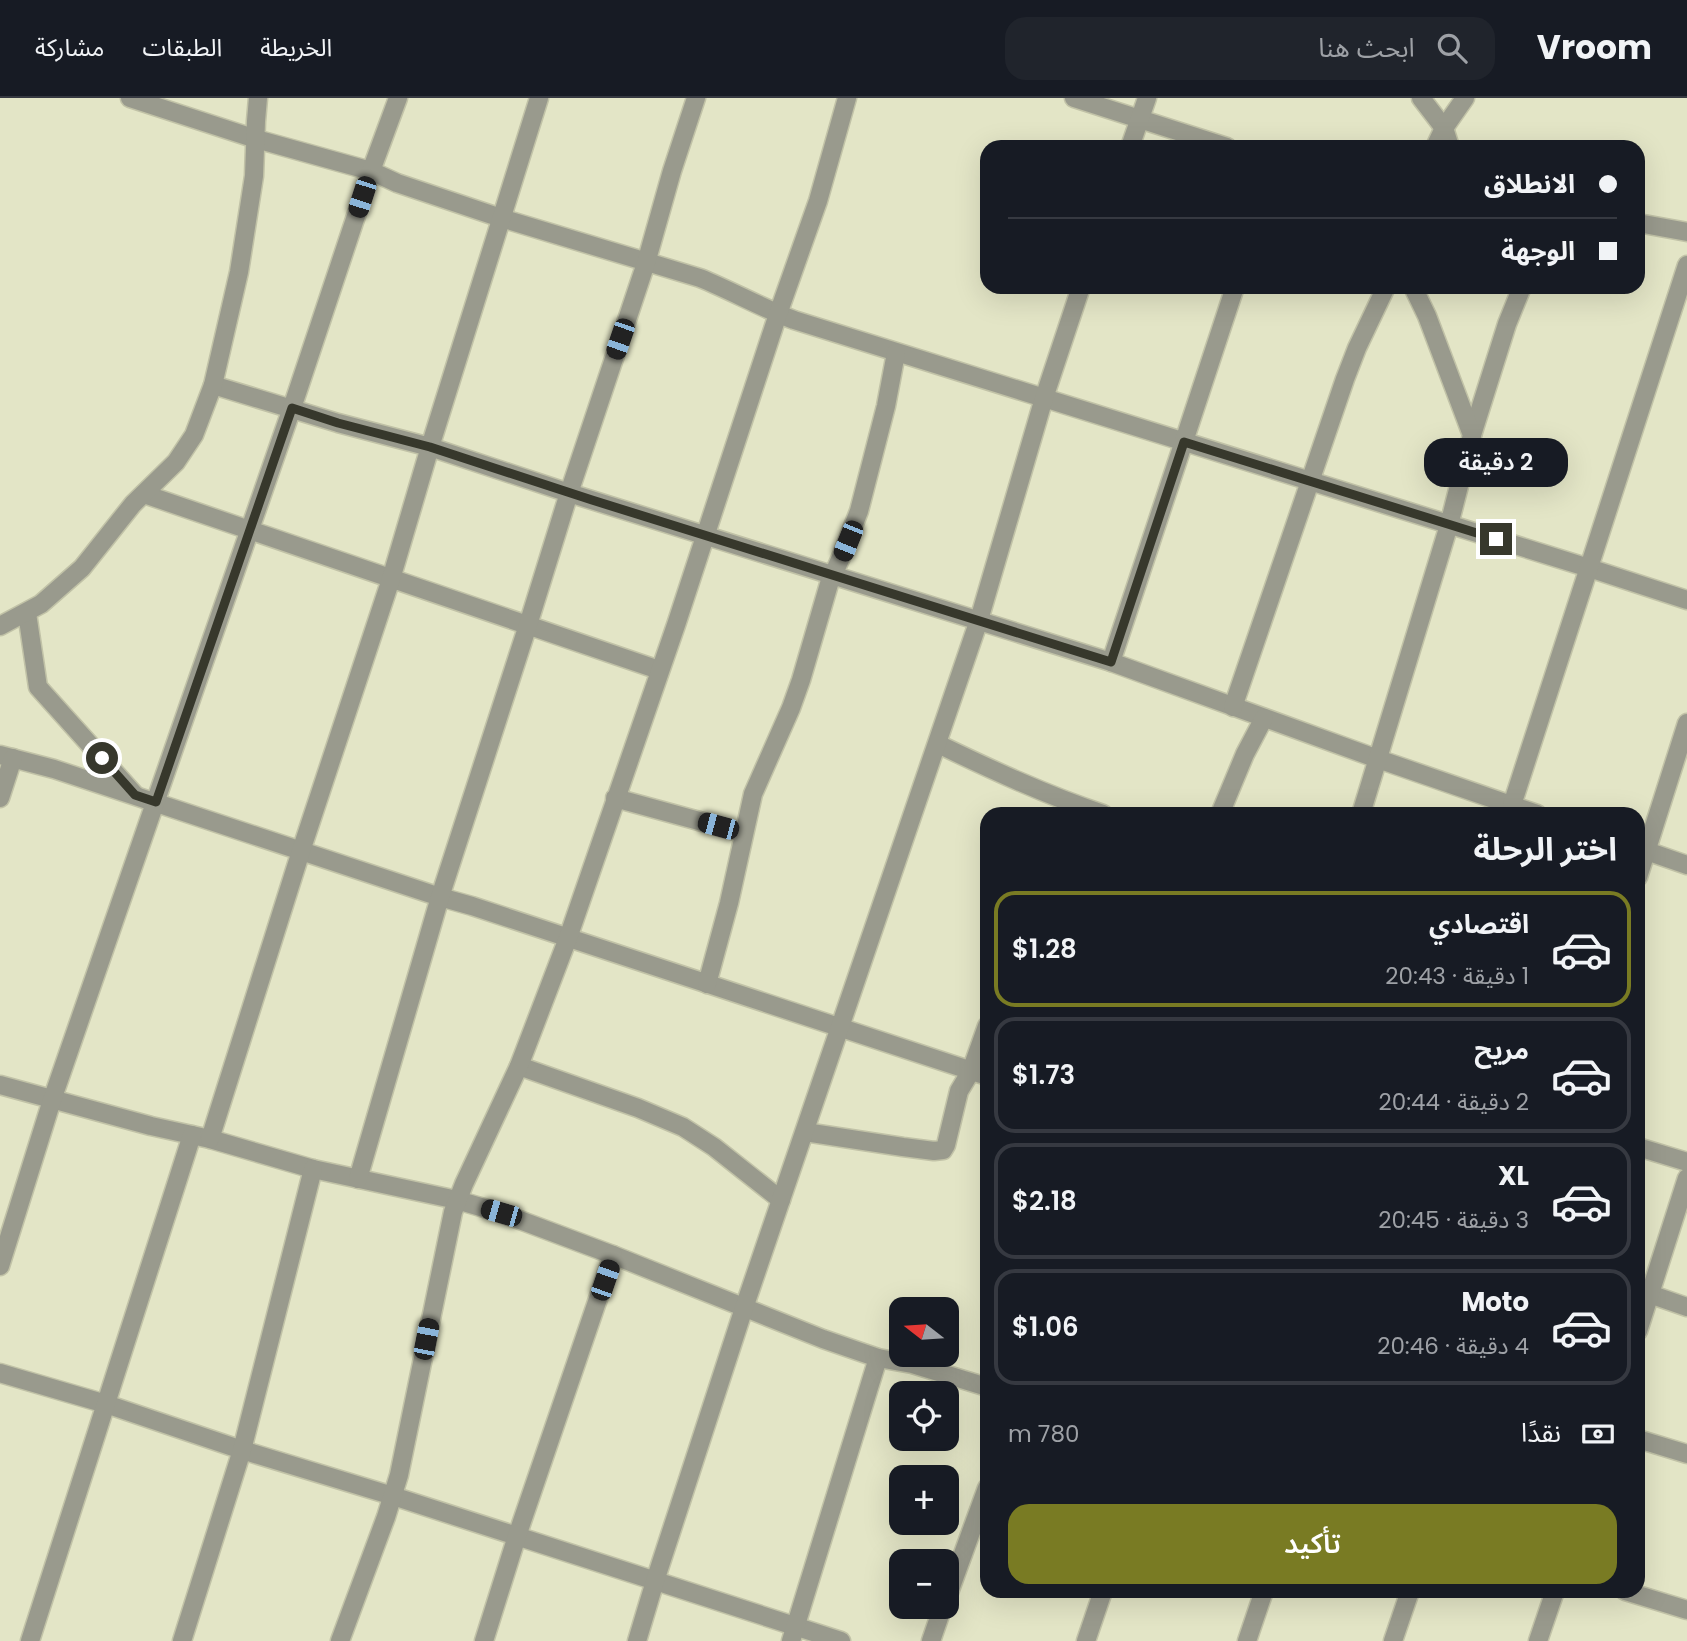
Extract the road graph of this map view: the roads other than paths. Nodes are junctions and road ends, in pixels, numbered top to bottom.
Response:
1 (130, 98) edge
2 (258, 98) edge
3 (398, 98) edge
4 (539, 98) edge
5 (696, 98) edge
6 (847, 98) edge
7 (1074, 98) edge
8 (1147, 98) edge
9 (1422, 98) edge
10 (1465, 98) edge
11 (1139, 118) junction
12 (1444, 128) junction
13 (256, 139) junction
14 (1131, 140) edge
15 (1206, 140) edge
16 (1438, 140) edge
17 (1448, 140) edge
18 (370, 171) junction
19 (501, 218) junction
20 (1645, 224) edge
21 (1687, 232) edge
22 (646, 262) junction
23 (1687, 265) edge
24 (1079, 294) edge
25 (1233, 294) edge
26 (1383, 294) edge
27 (1416, 294) edge
28 (1519, 294) edge
29 (778, 314) junction
30 (1679, 318) edge
31 (896, 353) junction
32 (213, 385) junction
33 (1044, 398) junction
34 (292, 408) junction
35 (1472, 435) junction
36 (1184, 442) junction
37 (430, 447) junction
38 (1309, 481) junction
39 (569, 492) junction
40 (144, 494) junction
41 (1449, 525) junction
42 (249, 530) junction
43 (705, 535) junction
44 (1589, 568) junction
45 (832, 574) junction
46 (391, 579) junction
47 (1687, 600) edge
48 (27, 613) junction
49 (979, 620) junction
50 (528, 625) junction
51 (0, 626) edge
52 (1111, 662) junction
53 (659, 670) junction
54 (1233, 707) junction
55 (1264, 718) junction
56 (1687, 723) edge
57 (938, 744) junction
58 (6, 756) edge
59 (1378, 759) junction
60 (135, 795) junction
61 (0, 798) edge
62 (615, 798) junction
63 (156, 802) junction
64 (1512, 805) junction
65 (1062, 807) edge
66 (1223, 807) edge
67 (1363, 807) edge
68 (1518, 807) edge
69 (743, 833) junction
70 (1645, 841) edge
71 (1645, 850) edge
72 (301, 851) junction
73 (1687, 865) edge
74 (440, 897) junction
75 (568, 938) junction
76 (707, 984) junction
77 (839, 1027) junction
78 (519, 1066) junction
79 (979, 1074) edge
80 (0, 1085) edge
81 (52, 1100) junction
82 (805, 1132) junction
83 (192, 1135) junction
84 (210, 1139) junction
85 (1645, 1149) edge
86 (1687, 1163) edge
87 (313, 1169) junction
88 (358, 1178) junction
89 (1687, 1178) edge
90 (457, 1200) junction
91 (781, 1200) junction
92 (613, 1255) junction
93 (0, 1266) edge
94 (1645, 1289) edge
95 (1645, 1292) edge
96 (1687, 1307) edge
97 (744, 1308) junction
98 (878, 1357) junction
99 (0, 1373) edge
100 (980, 1385) edge
101 (106, 1404) junction
102 (1645, 1441) edge
103 (242, 1450) junction
104 (1687, 1454) edge
105 (393, 1496) junction
106 (980, 1507) edge
107 (517, 1536) junction
108 (959, 1565) edge
109 (655, 1581) junction
110 (1645, 1597) edge
111 (1101, 1598) edge
112 (1262, 1598) edge
113 (1408, 1598) edge
114 (1553, 1598) edge
115 (1687, 1610) edge
116 (939, 1619) edge
117 (793, 1634) edge
118 (30, 1641) edge
119 (182, 1641) edge
120 (340, 1641) edge
121 (484, 1641) edge
122 (637, 1641) edge
123 (841, 1641) edge
124 (931, 1641) edge
125 (1086, 1641) edge
126 (1247, 1641) edge
127 (1393, 1641) edge
128 (1538, 1641) edge

1 - 13 street
2 - 13 street
3 - 18 street
4 - 19 street
5 - 22 street
6 - 29 street
7 - 11 street
8 - 11 street
9 - 12 street
10 - 12 street
11 - 14 street
11 - 15 street
12 - 16 street
12 - 17 street
13 - 18 street
13 - 32 street
18 - 19 street
18 - 34 street
19 - 22 street
19 - 37 street
20 - 21 street
22 - 29 street
22 - 39 street
23 - 30 street
24 - 33 street
25 - 36 street
26 - 38 street
27 - 35 street
28 - 35 street
29 - 31 street
29 - 43 street
30 - 44 street
31 - 33 street
31 - 45 street
32 - 34 street
32 - 40 street
33 - 36 street
33 - 49 street
34 - 37 street
34 - 42 street
35 - 41 street
36 - 38 street
36 - 52 street
37 - 39 street
37 - 46 street
38 - 41 street
38 - 54 street
39 - 43 street
39 - 50 street
40 - 42 street
40 - 48 street
41 - 44 street
41 - 59 street
42 - 46 street
42 - 63 street
43 - 45 street
43 - 53 street
44 - 47 street
44 - 64 street
45 - 49 street
45 - 69 street
46 - 50 street
46 - 72 street
48 - 51 street
48 - 60 street
49 - 52 street
49 - 57 street
50 - 53 street
50 - 74 street
52 - 54 street
53 - 62 street
54 - 55 street
55 - 59 street
55 - 66 street
56 - 70 street
57 - 65 street
57 - 77 street
58 - 60 street
58 - 61 street
59 - 64 street
59 - 67 street
60 - 63 street
62 - 69 street
62 - 75 street
63 - 72 street
63 - 81 street
64 - 68 street
69 - 76 street
71 - 73 street
72 - 74 street
72 - 84 street
74 - 75 street
74 - 88 street
75 - 76 street
75 - 78 street
76 - 77 street
77 - 79 street
77 - 82 street
78 - 90 street
78 - 91 street
79 - 82 street
80 - 81 street
81 - 83 street
81 - 93 street
82 - 91 street
83 - 84 street
83 - 101 street
84 - 87 street
85 - 86 street
87 - 88 street
87 - 103 street
88 - 90 street
89 - 94 street
90 - 92 street
90 - 105 street
91 - 97 street
92 - 97 street
92 - 107 street
95 - 96 street
97 - 98 street
97 - 109 street
98 - 100 street
98 - 117 street
99 - 101 street
101 - 103 street
101 - 118 street
102 - 104 street
103 - 105 street
103 - 119 street
105 - 107 street
105 - 120 street
106 - 108 street
107 - 109 street
107 - 121 street
109 - 117 street
109 - 122 street
110 - 115 street
111 - 125 street
112 - 126 street
113 - 127 street
114 - 128 street
116 - 124 street
117 - 123 street

